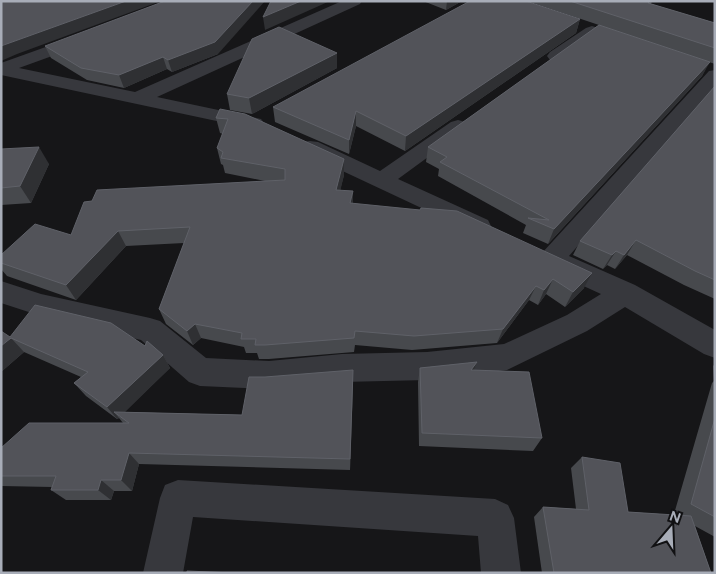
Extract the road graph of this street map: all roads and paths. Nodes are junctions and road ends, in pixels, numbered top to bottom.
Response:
1 (355, 1) edge
2 (100, 32) edge
3 (610, 37) edge
4 (543, 65) edge
5 (1, 69) edge
6 (708, 71) edge
7 (138, 98) junction
8 (471, 117) edge
9 (382, 180) junction
10 (498, 235) edge
11 (1, 292) edge
12 (625, 293) junction
13 (715, 345) edge
14 (163, 573) edge
15 (501, 573) edge

1 - 7 street
2 - 5 street
3 - 4 street
5 - 7 street
6 - 12 street
7 - 9 street
8 - 9 street
9 - 10 street
11 - 12 street
12 - 13 street
14 - 15 street

